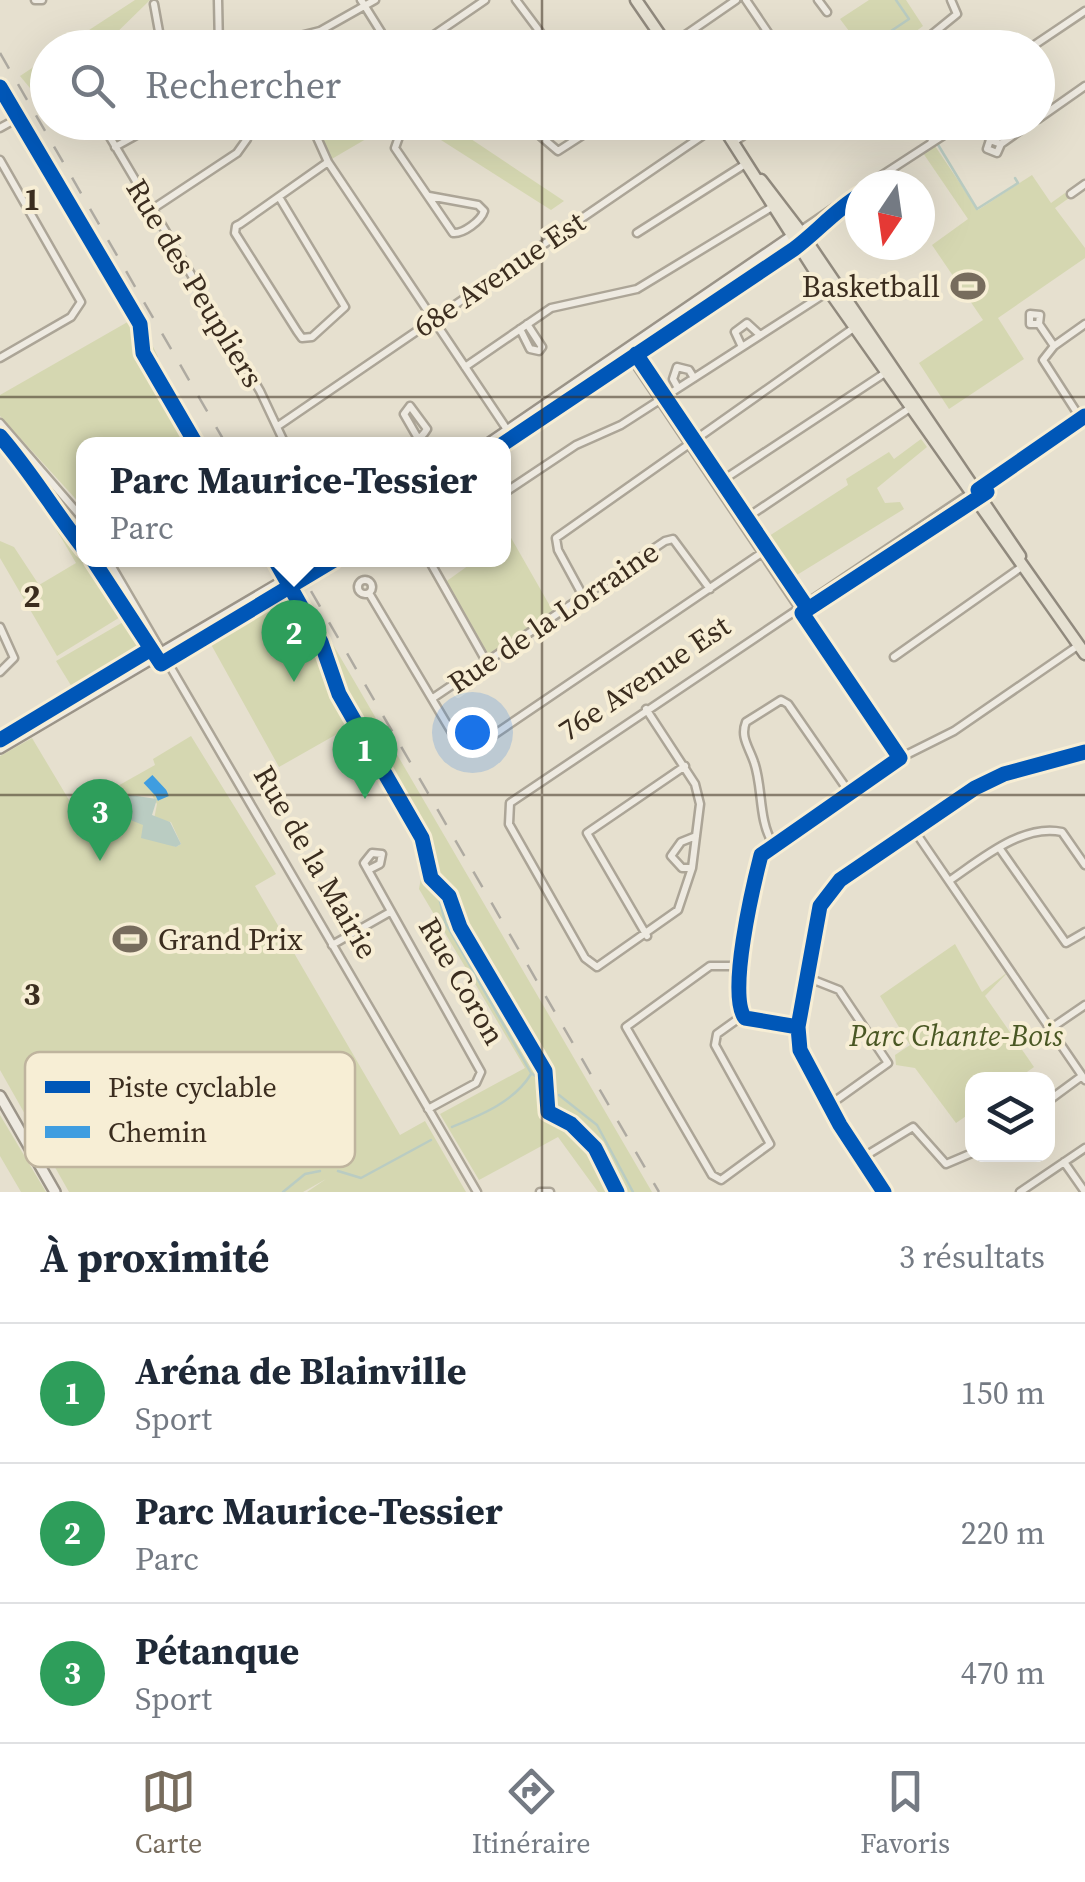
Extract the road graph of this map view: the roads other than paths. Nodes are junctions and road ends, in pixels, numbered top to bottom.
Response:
1 (34, 0) edge
2 (42, 0) edge
3 (218, 0) edge
4 (375, 0) edge
5 (486, 0) edge
6 (516, 0) edge
7 (636, 0) edge
8 (736, 0) edge
9 (746, 0) edge
10 (818, 0) edge
11 (952, 0) edge
12 (363, 3) edge
13 (154, 4) dead end
14 (1085, 11) edge
15 (826, 12) dead end
16 (159, 30) edge
17 (219, 30) edge
18 (324, 30) edge
19 (380, 30) edge
20 (442, 30) edge
21 (539, 30) edge
22 (656, 30) edge
23 (693, 30) edge
24 (766, 30) edge
25 (937, 30) edge
26 (1055, 31) edge
27 (1085, 86) edge
28 (1055, 106) edge
29 (8, 123) dead end
30 (0, 128) edge
31 (111, 140) edge
32 (128, 140) edge
33 (246, 140) edge
34 (318, 140) edge
35 (398, 140) edge
36 (545, 140) edge
37 (575, 140) edge
38 (696, 140) edge
39 (737, 140) edge
40 (932, 140) edge
41 (936, 140) edge
42 (990, 140) joint
43 (1007, 140) edge
44 (734, 142) joint
45 (930, 144) junction
46 (1001, 144) junction
47 (115, 147) junction
48 (0, 160) edge
49 (328, 162) junction
50 (748, 163) junction
51 (891, 170) edge
52 (756, 175) junction
53 (1085, 184) edge
54 (1070, 194) dead end
55 (428, 196) junction
56 (279, 197) junction
57 (845, 200) edge
58 (772, 207) junction
59 (151, 210) junction
60 (637, 233) dead end
61 (796, 234) junction
62 (830, 291) junction
63 (433, 320) junction
64 (1039, 324) dead end
65 (1085, 324) edge
66 (854, 327) junction
67 (759, 334) junction
68 (1054, 346) junction
69 (742, 347) junction
70 (626, 350) junction
71 (0, 358) edge
72 (465, 367) junction
73 (890, 370) junction
74 (694, 378) junction
75 (678, 388) junction
76 (660, 400) junction
77 (914, 406) junction
78 (1083, 418) edge
79 (0, 422) edge
80 (278, 426) junction
81 (508, 431) junction
82 (283, 437) edge
83 (414, 437) edge
84 (421, 437) edge
85 (499, 437) edge
86 (689, 442) junction
87 (717, 484) junction
88 (511, 489) edge
89 (974, 493) junction
90 (76, 511) edge
91 (742, 521) junction
92 (763, 552) junction
93 (1024, 565) junction
94 (112, 567) edge
95 (308, 567) edge
96 (433, 567) edge
97 (710, 588) junction
98 (368, 592) dead end
99 (583, 596) junction
100 (799, 608) junction
101 (0, 627) edge
102 (1082, 650) edge
103 (162, 654) junction
104 (894, 656) dead end
105 (486, 661) junction
106 (0, 672) edge
107 (432, 698) junction
108 (646, 709) junction
109 (0, 748) edge
110 (1085, 752) edge
111 (900, 758) junction
112 (686, 766) junction
113 (849, 792) junction
114 (914, 830) junction
115 (696, 836) junction
116 (772, 844) junction
117 (1000, 849) junction
118 (1085, 865) edge
119 (692, 868) junction
120 (368, 870) dead end
121 (949, 881) junction
122 (390, 912) junction
123 (1085, 932) edge
124 (646, 936) junction
125 (332, 945) junction
126 (741, 966) junction
127 (806, 977) junction
128 (1085, 1005) edge
129 (742, 1016) junction
130 (798, 1027) junction
131 (1050, 1029) junction
132 (1084, 1078) edge
133 (0, 1096) edge
134 (1055, 1097) edge
135 (828, 1106) junction
136 (428, 1109) junction
137 (25, 1139) edge
138 (1085, 1148) edge
139 (965, 1156) edge
140 (862, 1158) junction
141 (1064, 1162) junction
142 (41, 1167) edge
143 (56, 1192) edge
144 (477, 1192) edge
145 (540, 1192) edge
146 (550, 1192) edge
147 (884, 1192) edge
148 (1020, 1192) edge
149 (1085, 1192) edge

1 - 2 street
3 - 17 street
4 - 12 street
5 - 20 street
6 - 21 street
7 - 22 main road
8 - 23 street
9 - 24 street
10 - 15 street
11 - 25 street
12 - 18 street
12 - 19 street
13 - 16 street
14 - 26 street
27 - 28 street
29 - 30 street
31 - 47 street, Rue des Peupliers
32 - 47 street
33 - 59 street
34 - 49 street
35 - 55 street
36 - 37 street
38 - 63 street, 68e Avenue Est
39 - 44 street
40 - 45 street
41 - 45 street
42 - 46 street
42 - 46 street
43 - 46 street
44 - 50 main road
45 - 51 street
47 - 59 street, Rue des Peupliers
48 - 71 street
49 - 56 street
49 - 63 street
50 - 52 main road
50 - 60 street
52 - 58 main road
52 - 61 main road
53 - 54 street
55 - 55 street
56 - 56 street
57 - 61 street
58 - 61 main road
58 - 72 street
59 - 80 street, Rue des Peupliers
61 - 62 main road
61 - 70 street
61 - 73 main road
62 - 66 main road
62 - 67 street
63 - 72 street
63 - 80 street, 68e Avenue Est
64 - 68 street
65 - 68 street
66 - 73 main road
66 - 86 street
67 - 69 street
67 - 69 street
68 - 78 street
69 - 74 street
70 - 76 street
70 - 81 street
72 - 81 street
73 - 77 main road
73 - 87 street
74 - 75 street
74 - 75 street
75 - 76 street
76 - 86 street
76 - 88 street
77 - 89 main road
77 - 91 street
78 - 89 street, 76e Avenue Est
79 - 90 street
80 - 82 street, Rue des Peupliers
81 - 85 street
83 - 84 street
86 - 87 street
86 - 99 street
87 - 91 street
89 - 93 main road
89 - 100 street, 76e Avenue Est
91 - 92 street
92 - 97 street
92 - 100 street
93 - 102 main road
93 - 104 street
94 - 103 street, Rue de la Mairie
95 - 103 street
96 - 105 street
97 - 99 street, Rue de la Lorraine
97 - 107 street
98 - 107 street
99 - 105 street, Rue de la Lorraine
100 - 108 street, 76e Avenue Est
100 - 111 street
101 - 106 street
102 - 111 street
103 - 109 street
103 - 125 street, Rue de la Mairie
105 - 107 street, Rue de la Lorraine
108 - 112 street
108 - 124 street, 76e Avenue Est
110 - 114 street
111 - 113 street
112 - 115 street
112 - 124 street
113 - 116 street
113 - 116 street
114 - 121 street
114 - 127 street
115 - 119 street
115 - 119 street
116 - 126 street
117 - 118 street
117 - 121 street
117 - 123 street
119 - 124 street
120 - 122 street, Rue Coron
121 - 131 street
122 - 125 street, Rue Coron
122 - 136 street, Rue Coron
125 - 136 street, Rue de la Mairie
126 - 129 street
126 - 129 street
127 - 130 street
127 - 135 street
128 - 131 street
129 - 130 street
130 - 135 street
131 - 132 street
132 - 134 street
133 - 137 street
135 - 140 street
136 - 144 street, Rue de la Mairie
138 - 141 street
139 - 140 street
140 - 147 street
141 - 148 street
141 - 149 street
142 - 143 street
145 - 146 street

